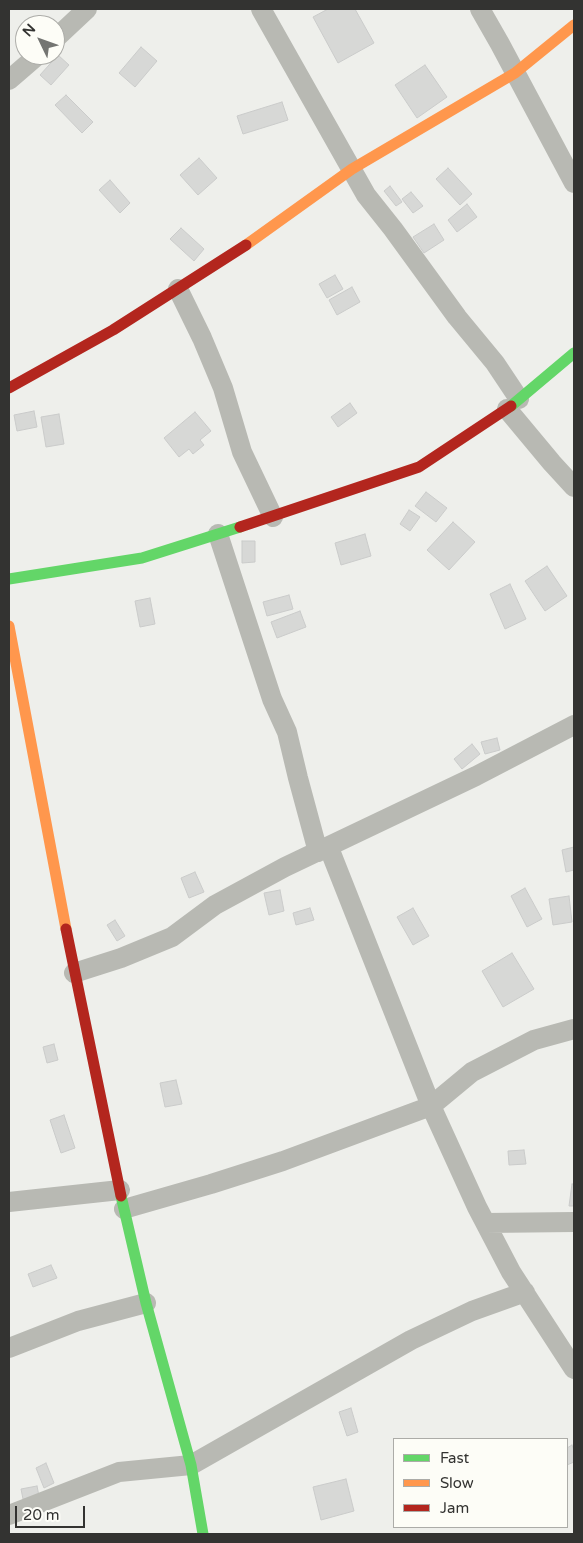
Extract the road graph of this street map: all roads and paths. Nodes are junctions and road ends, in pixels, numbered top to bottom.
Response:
1 (88, 9) edge
2 (261, 9) edge
3 (480, 9) edge
4 (574, 25) edge
5 (65, 30) edge
6 (26, 65) edge
7 (515, 74) junction
8 (9, 80) edge
9 (352, 170) junction
10 (574, 183) edge
11 (178, 289) junction
12 (574, 353) edge
13 (9, 388) edge
14 (513, 404) junction
15 (574, 487) edge
16 (273, 517) junction
17 (218, 534) junction
18 (9, 579) edge
19 (9, 626) edge
20 (11, 657) edge
21 (574, 725) edge
22 (323, 850) junction
23 (74, 973) junction
24 (574, 1029) edge
25 (431, 1106) junction
26 (122, 1200) junction
27 (9, 1202) edge
28 (574, 1222) edge
29 (486, 1224) junction
30 (525, 1292) junction
31 (146, 1303) junction
32 (9, 1348) edge
33 (574, 1369) edge
34 (191, 1465) junction
35 (9, 1515) edge
36 (203, 1534) edge

1 - 5 street
2 - 9 street
3 - 7 street
4 - 7 street
6 - 8 street
7 - 9 street
7 - 10 street
9 - 11 street
9 - 14 street
11 - 13 street
11 - 16 street
12 - 14 street
14 - 15 street
14 - 16 street
16 - 17 street
17 - 18 street
17 - 22 street
19 - 20 street
20 - 23 street
21 - 22 street
22 - 23 street
22 - 25 street
23 - 26 street
24 - 25 street
25 - 26 street
25 - 29 street
26 - 27 street
26 - 31 street
28 - 29 street
29 - 30 street
30 - 33 street
30 - 34 street
31 - 32 street
31 - 34 street
34 - 35 street
34 - 36 street

